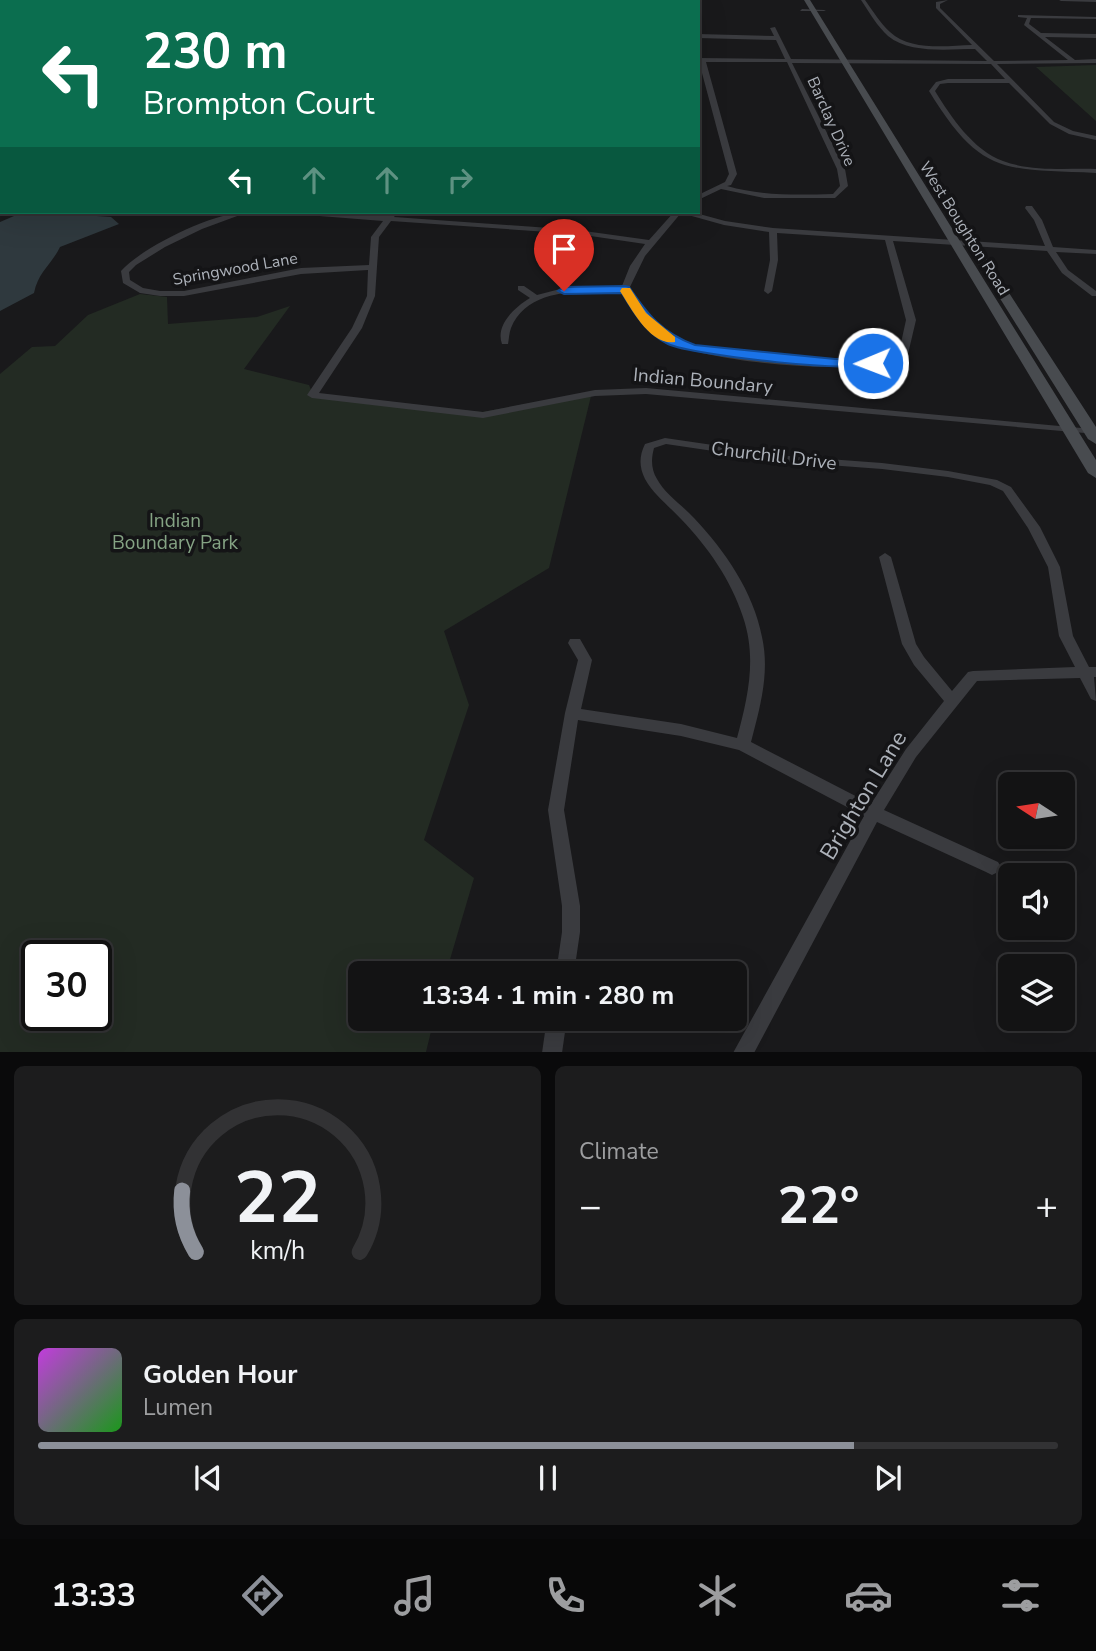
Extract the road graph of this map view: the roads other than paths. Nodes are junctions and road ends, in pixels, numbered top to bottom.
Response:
1 (863, 0) edge
2 (946, 0) edge
3 (1060, 0) edge
4 (1096, 1) edge
5 (813, 6) edge
6 (1020, 16) dead end
7 (1029, 18) junction
8 (1096, 18) edge
9 (773, 28) dead end
10 (1040, 35) junction
11 (700, 36) edge
12 (1096, 36) edge
13 (777, 38) junction
14 (977, 47) junction
15 (701, 60) edge
16 (789, 61) junction
17 (850, 61) junction
18 (1096, 61) edge
19 (1074, 62) junction
20 (992, 63) junction
21 (1010, 81) junction
22 (1096, 138) edge
23 (1096, 172) edge
24 (722, 187) junction
25 (700, 197) edge
26 (1029, 208) dead end
27 (236, 214) edge
28 (359, 214) edge
29 (676, 214) edge
30 (691, 214) edge
31 (391, 215) edge
32 (773, 230) junction
33 (888, 237) junction
34 (955, 242) junction
35 (648, 243) junction
36 (971, 243) junction
37 (1051, 249) junction
38 (1096, 252) edge
39 (372, 267) junction
40 (521, 288) dead end
41 (625, 289) junction
42 (768, 290) dead end
43 (1095, 294) edge
44 (536, 298) junction
45 (505, 342) dead end
46 (1072, 432) junction
47 (1094, 436) edge
48 (1096, 473) edge
49 (884, 558) dead end
50 (575, 643) dead end
51 (1090, 672) edge
52 (1096, 695) edge
53 (953, 702) junction
54 (572, 712) junction
55 (743, 745) junction
56 (874, 813) junction
57 (992, 867) dead end
58 (567, 961) edge
59 (555, 1031) edge
60 (750, 1050) edge
61 (552, 1052) edge

1 - 14 street
2 - 14 street
3 - 4 street
5 - 17 main road, West Boughton Road
6 - 7 street
7 - 8 street
7 - 10 street
9 - 13 street, Barclay Drive
10 - 12 street
10 - 19 street
11 - 13 street
13 - 16 street, Barclay Drive
14 - 20 street
15 - 16 street
15 - 24 street
16 - 17 street
16 - 24 street, Barclay Drive
17 - 20 street
17 - 34 main road, West Boughton Road
17 - 36 main road, West Boughton Road
18 - 19 street
19 - 20 street
20 - 21 street
21 - 22 street
21 - 23 street
24 - 25 street
26 - 37 street
27 - 39 street, Springwood Lane
28 - 31 street
29 - 35 street
30 - 32 street
31 - 35 street
31 - 39 street
32 - 33 street
32 - 42 street
33 - 34 street
33 - 41 street
34 - 36 street
34 - 46 main road, West Boughton Road
35 - 41 street
36 - 37 street
36 - 47 main road, West Boughton Road
37 - 38 street
37 - 43 street
39 - 46 street, Indian Boundary
40 - 44 street
41 - 44 street
44 - 45 street
46 - 47 street, Indian Boundary
46 - 48 main road, West Boughton Road
49 - 53 street
50 - 54 street
51 - 52 street, Churchill Drive
51 - 53 street, Brighton Lane
51 - 55 street, Churchill Drive
53 - 56 street, Brighton Lane
54 - 55 street
54 - 58 street
55 - 56 street
56 - 57 street
56 - 60 street, Brighton Lane
59 - 61 street

